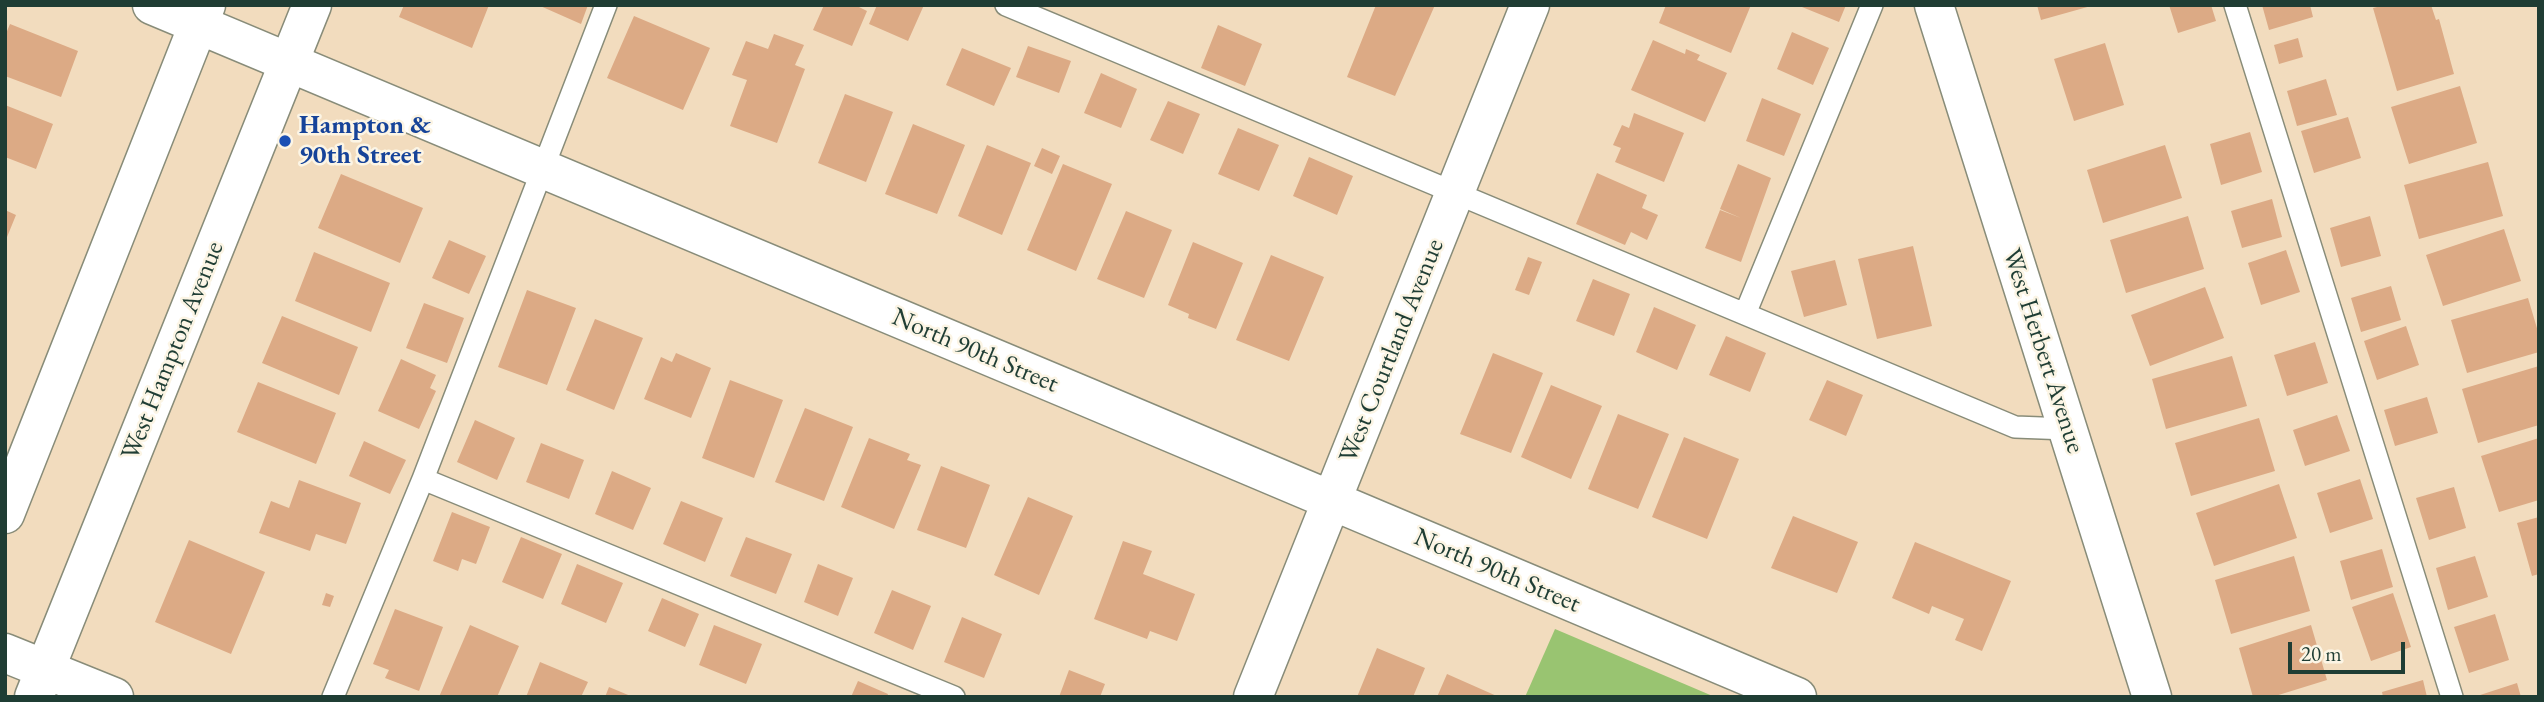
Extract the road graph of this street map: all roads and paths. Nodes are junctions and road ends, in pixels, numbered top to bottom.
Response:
1 (152, 5) edge
2 (312, 5) edge
3 (606, 5) edge
4 (1006, 5) edge
5 (1530, 5) edge
6 (1872, 5) edge
7 (1934, 5) edge
8 (2235, 5) edge
9 (202, 15) edge
10 (290, 61) junction
11 (542, 170) junction
12 (1457, 193) junction
13 (1745, 314) junction
14 (2068, 429) junction
15 (423, 479) junction
16 (1332, 501) junction
17 (5, 514) edge
18 (5, 653) edge
19 (40, 683) edge
20 (114, 697) edge
21 (333, 697) edge
22 (954, 697) edge
23 (1253, 697) edge
24 (1797, 697) edge
25 (2152, 697) edge
26 (2452, 697) edge

1 - 9 street, North 90th Street
2 - 10 street, West Hampton Avenue
3 - 11 lane
4 - 12 lane
5 - 12 street, West Courtland Avenue
6 - 13 lane
7 - 14 street, West Herbert Avenue
8 - 26 lane
9 - 10 street, North 90th Street
9 - 17 street
10 - 11 street, North 90th Street
10 - 19 street, West Hampton Avenue
11 - 15 lane
11 - 16 street, North 90th Street
12 - 13 lane
12 - 16 street, West Courtland Avenue
13 - 14 lane
14 - 25 street, West Herbert Avenue
15 - 21 lane
15 - 22 lane
16 - 23 street, West Courtland Avenue
16 - 24 street, North 90th Street
18 - 19 street
19 - 20 street

